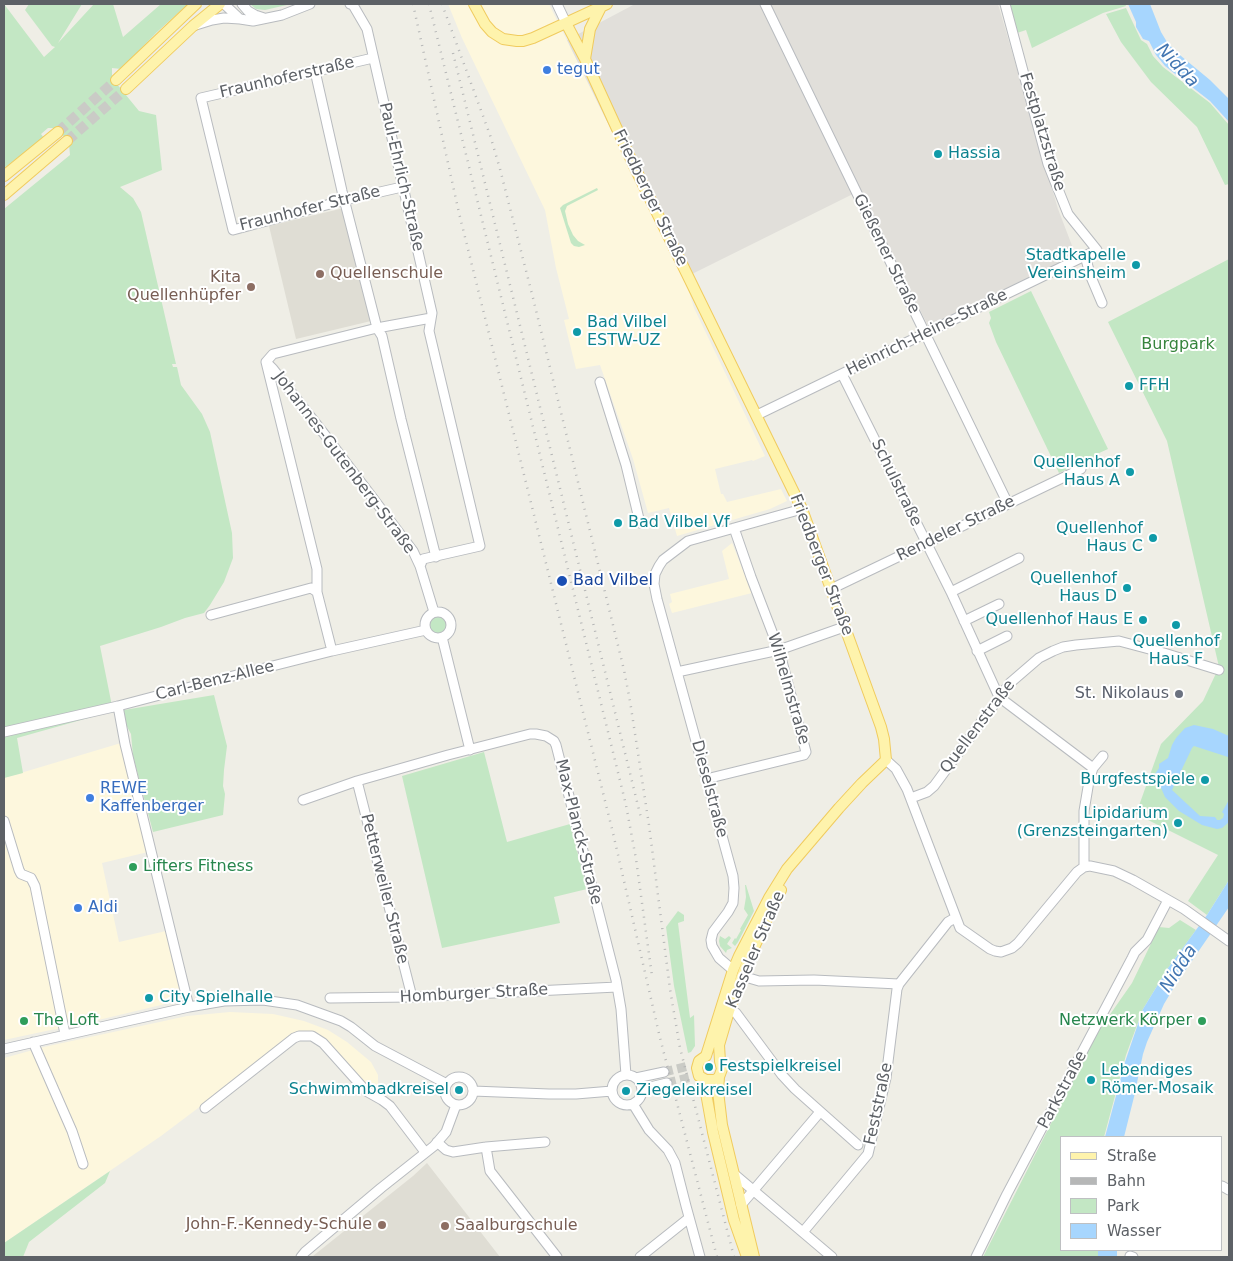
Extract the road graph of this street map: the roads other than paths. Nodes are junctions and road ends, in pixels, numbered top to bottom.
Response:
1 (196, 4) edge
2 (220, 4) edge
3 (224, 4) edge
4 (242, 4) edge
5 (310, 4) edge
6 (350, 4) edge
7 (474, 4) edge
8 (557, 4) edge
9 (765, 4) edge
10 (1005, 4) edge
11 (604, 5) edge
12 (265, 18) junction
13 (240, 19) junction
14 (566, 23) junction
15 (193, 26) junction
16 (373, 58) junction
17 (585, 59) junction
18 (315, 71) junction
19 (116, 80) tunnel mouth
20 (126, 89) tunnel mouth
21 (201, 98) joint
22 (58, 132) tunnel mouth
23 (67, 141) tunnel mouth
24 (4, 176) edge
25 (402, 187) junction
26 (4, 195) edge
27 (345, 200) junction
28 (1097, 250) joint
29 (1085, 256) junction
30 (1102, 303) dead end
31 (431, 318) junction
32 (377, 328) junction
33 (925, 334) junction
34 (266, 362) junction
35 (842, 374) junction
36 (600, 382) dead end
37 (757, 415) junction
38 (1081, 469) dead end
39 (1008, 504) junction
40 (802, 509) junction
41 (640, 523) dead end
42 (734, 528) junction
43 (926, 543) junction
44 (436, 556) junction
45 (1019, 558) dead end
46 (420, 566) junction
47 (831, 589) junction
48 (314, 590) junction
49 (951, 592) junction
50 (999, 604) dead end
51 (434, 612) junction
52 (211, 615) dead end
53 (964, 621) junction
54 (844, 627) junction
55 (426, 630) junction
56 (1007, 636) dead end
57 (442, 637) junction
58 (779, 650) junction
59 (332, 651) junction
60 (977, 651) junction
61 (1220, 670) dead end
62 (677, 672) junction
63 (999, 697) junction
64 (118, 706) junction
65 (4, 732) edge
66 (470, 750) junction
67 (1103, 756) dead end
68 (886, 760) junction
69 (1093, 768) junction
70 (706, 779) junction
71 (357, 781) junction
72 (911, 798) junction
73 (303, 800) dead end
74 (4, 821) edge
75 (808, 845) junction
76 (1084, 866) junction
77 (1168, 900) junction
78 (955, 918) junction
79 (1226, 939) edge
80 (733, 970) junction
81 (742, 976) junction
82 (899, 984) junction
83 (617, 987) junction
84 (412, 997) junction
85 (330, 998) dead end
86 (189, 1007) junction
87 (729, 1011) junction
88 (65, 1034) junction
89 (34, 1042) junction
90 (4, 1049) edge
91 (706, 1056) junction
92 (720, 1061) junction
93 (664, 1072) tunnel mouth
94 (626, 1075) junction
95 (719, 1077) junction
96 (636, 1078) junction
97 (699, 1078) junction
98 (667, 1083) tunnel mouth
99 (447, 1084) junction
100 (642, 1089) junction
101 (612, 1090) junction
102 (474, 1092) junction
103 (633, 1104) junction
104 (456, 1105) junction
105 (205, 1108) dead end
106 (820, 1112) junction
107 (437, 1142) junction
108 (545, 1142) dead end
109 (858, 1145) dead end
110 (486, 1147) junction
111 (426, 1152) junction
112 (83, 1164) dead end
113 (734, 1174) junction
114 (753, 1191) junction
115 (741, 1205) junction
116 (689, 1218) junction
117 (803, 1232) junction
118 (301, 1257) edge
119 (557, 1257) edge
120 (640, 1257) edge
121 (700, 1257) edge
122 (747, 1257) edge
123 (754, 1257) edge
124 (832, 1257) edge
125 (976, 1257) edge

1 - 19 main road
2 - 15 main road
3 - 13 street
4 - 12 street
5 - 12 street
6 - 16 street, Paul-Ehrlich-Straße
7 - 14 main road
8 - 14 street, Friedberger Straße
9 - 33 street, Gießener Straße
10 - 28 street, Festplatzstraße
11 - 14 main road
11 - 17 main road
12 - 13 street
13 - 15 street
14 - 17 main road, Friedberger Straße
15 - 20 main road
16 - 18 street, Fraunhoferstraße
16 - 25 street, Paul-Ehrlich-Straße
17 - 37 main road, Friedberger Straße
18 - 21 street, Fraunhoferstraße
18 - 27 street
21 - 27 street, Fraunhofer Straße
22 - 24 main road
23 - 26 main road
25 - 27 street, Fraunhofer Straße
25 - 31 street, Paul-Ehrlich-Straße
27 - 32 street
28 - 29 street, Heinrich-Heine-Straße
29 - 30 street
29 - 33 street, Heinrich-Heine-Straße
31 - 32 street, Johannes-Gutenberg-Straße
31 - 44 street, Paul-Ehrlich-Straße
32 - 34 street, Johannes-Gutenberg-Straße
32 - 44 street
33 - 35 street, Heinrich-Heine-Straße
33 - 39 street, Gießener Straße
34 - 46 street, Johannes-Gutenberg-Straße
34 - 48 street, Johannes-Gutenberg-Straße
35 - 37 street, Heinrich-Heine-Straße
35 - 43 street, Schulstraße
36 - 41 street
37 - 40 main road, Friedberger Straße
38 - 39 street, Rendeler Straße
39 - 43 street, Rendeler Straße
40 - 42 street, Dieselstraße
40 - 47 main road, Friedberger Straße
42 - 58 street, Wilhelmstraße
42 - 62 street, Dieselstraße
43 - 47 street, Rendeler Straße
43 - 49 street, Schulstraße
44 - 46 street, Paul-Ehrlich-Straße
45 - 49 street
46 - 51 street
47 - 54 main road, Friedberger Straße
48 - 52 street
48 - 59 street
49 - 53 street, Schulstraße
50 - 53 street
51 - 55 street
51 - 57 street
53 - 60 street, Schulstraße
54 - 58 street
54 - 68 main road, Friedberger Straße
55 - 57 street
55 - 59 street, Carl-Benz-Allee
56 - 60 street
57 - 66 street
58 - 62 street
58 - 70 street, Wilhelmstraße
59 - 64 street, Carl-Benz-Allee
60 - 63 street, Schulstraße
61 - 63 street, Quellenstraße
62 - 70 street, Dieselstraße
63 - 69 street, Schulstraße
63 - 72 street, Quellenstraße
64 - 65 street, Carl-Benz-Allee
64 - 86 street
66 - 71 street, Max-Planck-Straße
66 - 83 street, Max-Planck-Straße
67 - 69 street
68 - 72 street, Friedberger Straße
68 - 75 main road, Kasseler Straße
69 - 76 street
70 - 80 street, Dieselstraße
71 - 73 street, Max-Planck-Straße
71 - 84 street, Petterweiler Straße
72 - 78 street, Friedberger Straße
74 - 88 street
75 - 80 main road, Kasseler Straße
75 - 81 main road, Kasseler Straße
76 - 77 street
76 - 78 street, Friedberger Straße
77 - 79 street
77 - 125 street, Parkstraße
78 - 82 street
80 - 81 main road
80 - 91 main road, Kasseler Straße
81 - 82 street
81 - 87 main road, Kasseler Straße
82 - 117 street, Feststraße
83 - 84 street, Homburger Straße
83 - 94 street, Max-Planck-Straße
84 - 85 street, Homburger Straße
86 - 88 street
86 - 99 street
87 - 92 main road, Kasseler Straße
87 - 106 street
88 - 89 street
89 - 90 street
89 - 112 street
91 - 92 main road
91 - 97 main road, Kasseler Straße
92 - 95 main road, Kasseler Straße
93 - 96 street
94 - 96 street
94 - 101 street
95 - 97 main road
95 - 113 main road, Kasseler Straße
96 - 100 street
97 - 122 main road, Kasseler Straße
98 - 100 street
99 - 102 street
99 - 104 street
100 - 103 street
101 - 102 street
101 - 103 street
102 - 104 street
103 - 116 street
104 - 107 street
105 - 111 street
106 - 109 street
106 - 114 street
107 - 110 street
107 - 111 street
108 - 110 street
110 - 119 street
111 - 118 street
113 - 114 street
113 - 115 main road, Kasseler Straße
114 - 115 street
114 - 117 street
115 - 123 main road, Kasseler Straße
116 - 120 street
116 - 121 street
117 - 124 street

